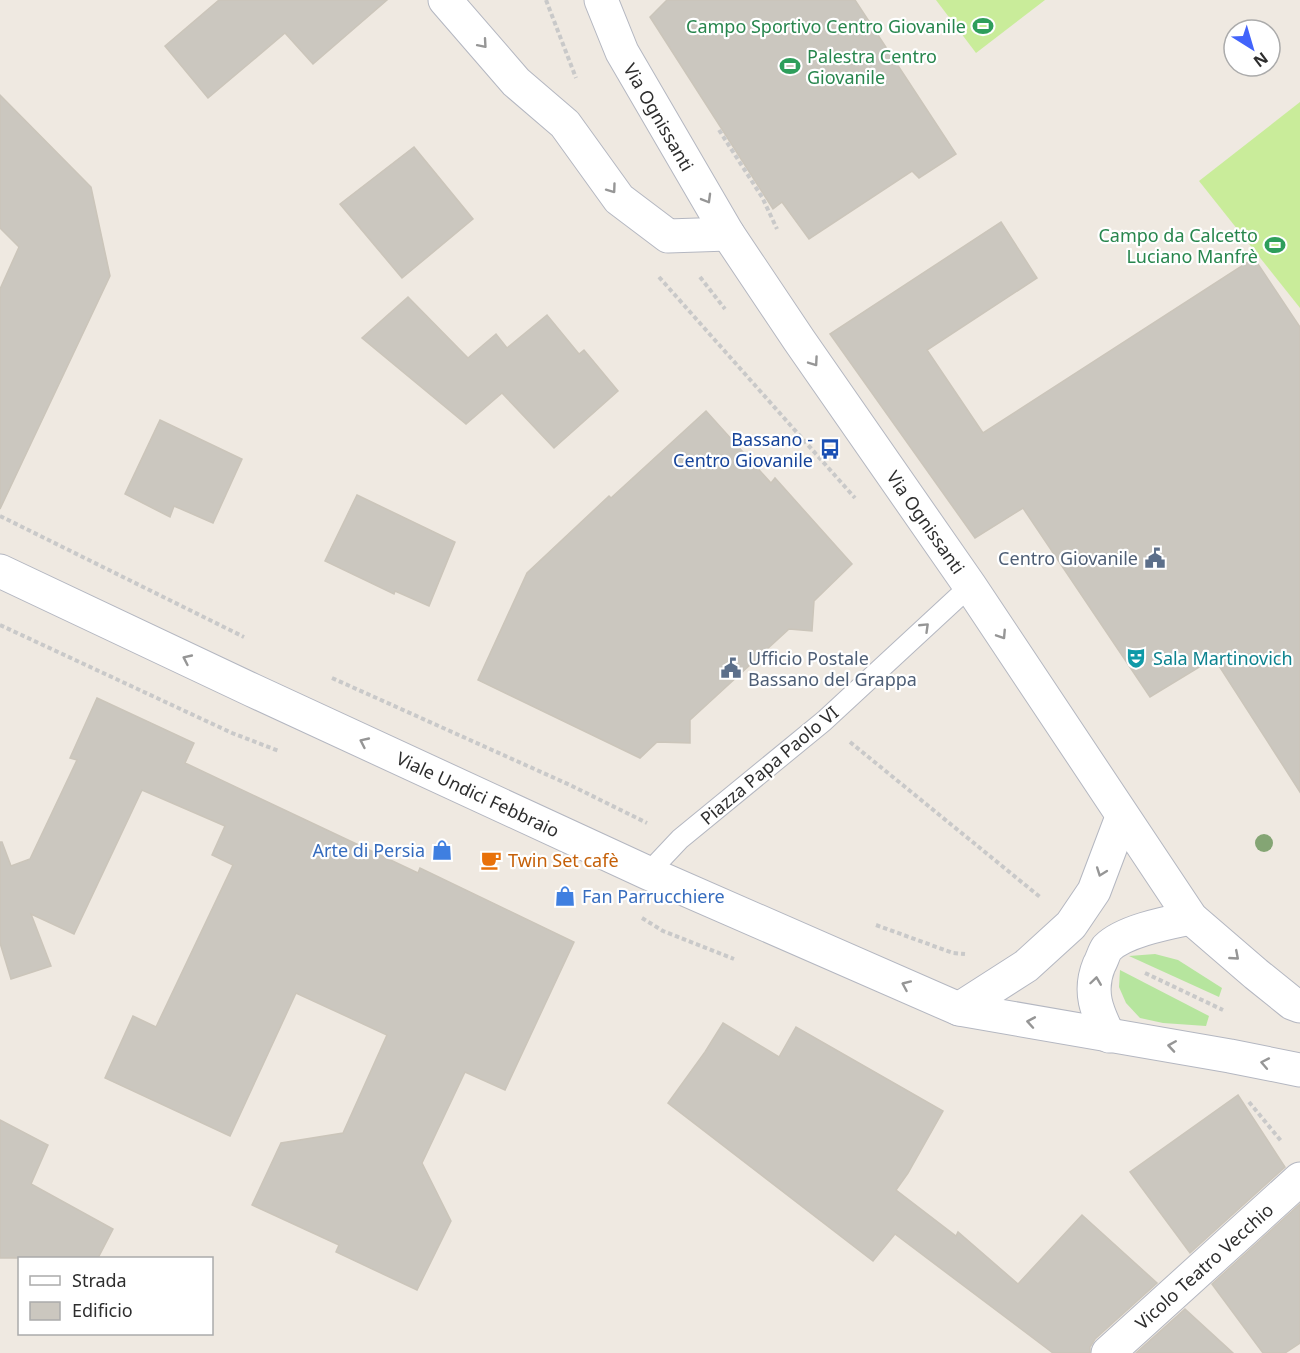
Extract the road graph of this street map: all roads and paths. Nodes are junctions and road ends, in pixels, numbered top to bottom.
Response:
1 (445, 0) edge
2 (601, 0) edge
3 (728, 234) junction
4 (651, 268) dead end
5 (863, 506) dead end
6 (0, 516) edge
7 (0, 571) edge
8 (970, 586) junction
9 (254, 642) dead end
10 (330, 677) dead end
11 (824, 721) junction
12 (1122, 817) junction
13 (680, 839) junction
14 (648, 873) junction
15 (1044, 902) dead end
16 (1191, 918) junction
17 (867, 921) dead end
18 (976, 955) dead end
19 (1135, 968) dead end
20 (1300, 1006) edge
21 (959, 1009) junction
22 (1224, 1010) dead end
23 (1109, 1036) junction
24 (1230, 1056) junction
25 (1300, 1070) edge
26 (1286, 1146) dead end
27 (1300, 1179) edge
28 (1108, 1353) edge

1 -> 3 street
2 -> 3 street, Via Ognissanti
3 -> 8 street, Via Ognissanti
4 - 5 path
6 - 9 path
14 -> 7 street, Viale Undici Febbraio
11 -> 8 lane, Piazza Papa Paolo VI
8 -> 12 street, Via Ognissanti
10 - 13 path
11 - 13 lane, Piazza Papa Paolo VI
11 - 15 path
12 - 16 street, Via Ognissanti
12 -> 21 street
13 - 14 lane, Piazza Papa Paolo VI
21 -> 14 street, Viale Undici Febbraio
16 -> 20 street, Via Ognissanti
23 -> 16 street
17 - 18 path
19 - 22 path
23 -> 21 street, Viale Undici Febbraio
24 -> 23 street, Viale Undici Febbraio
25 -> 24 street, Viale Undici Febbraio
24 - 26 path
27 - 28 street, Vicolo Teatro Vecchio

